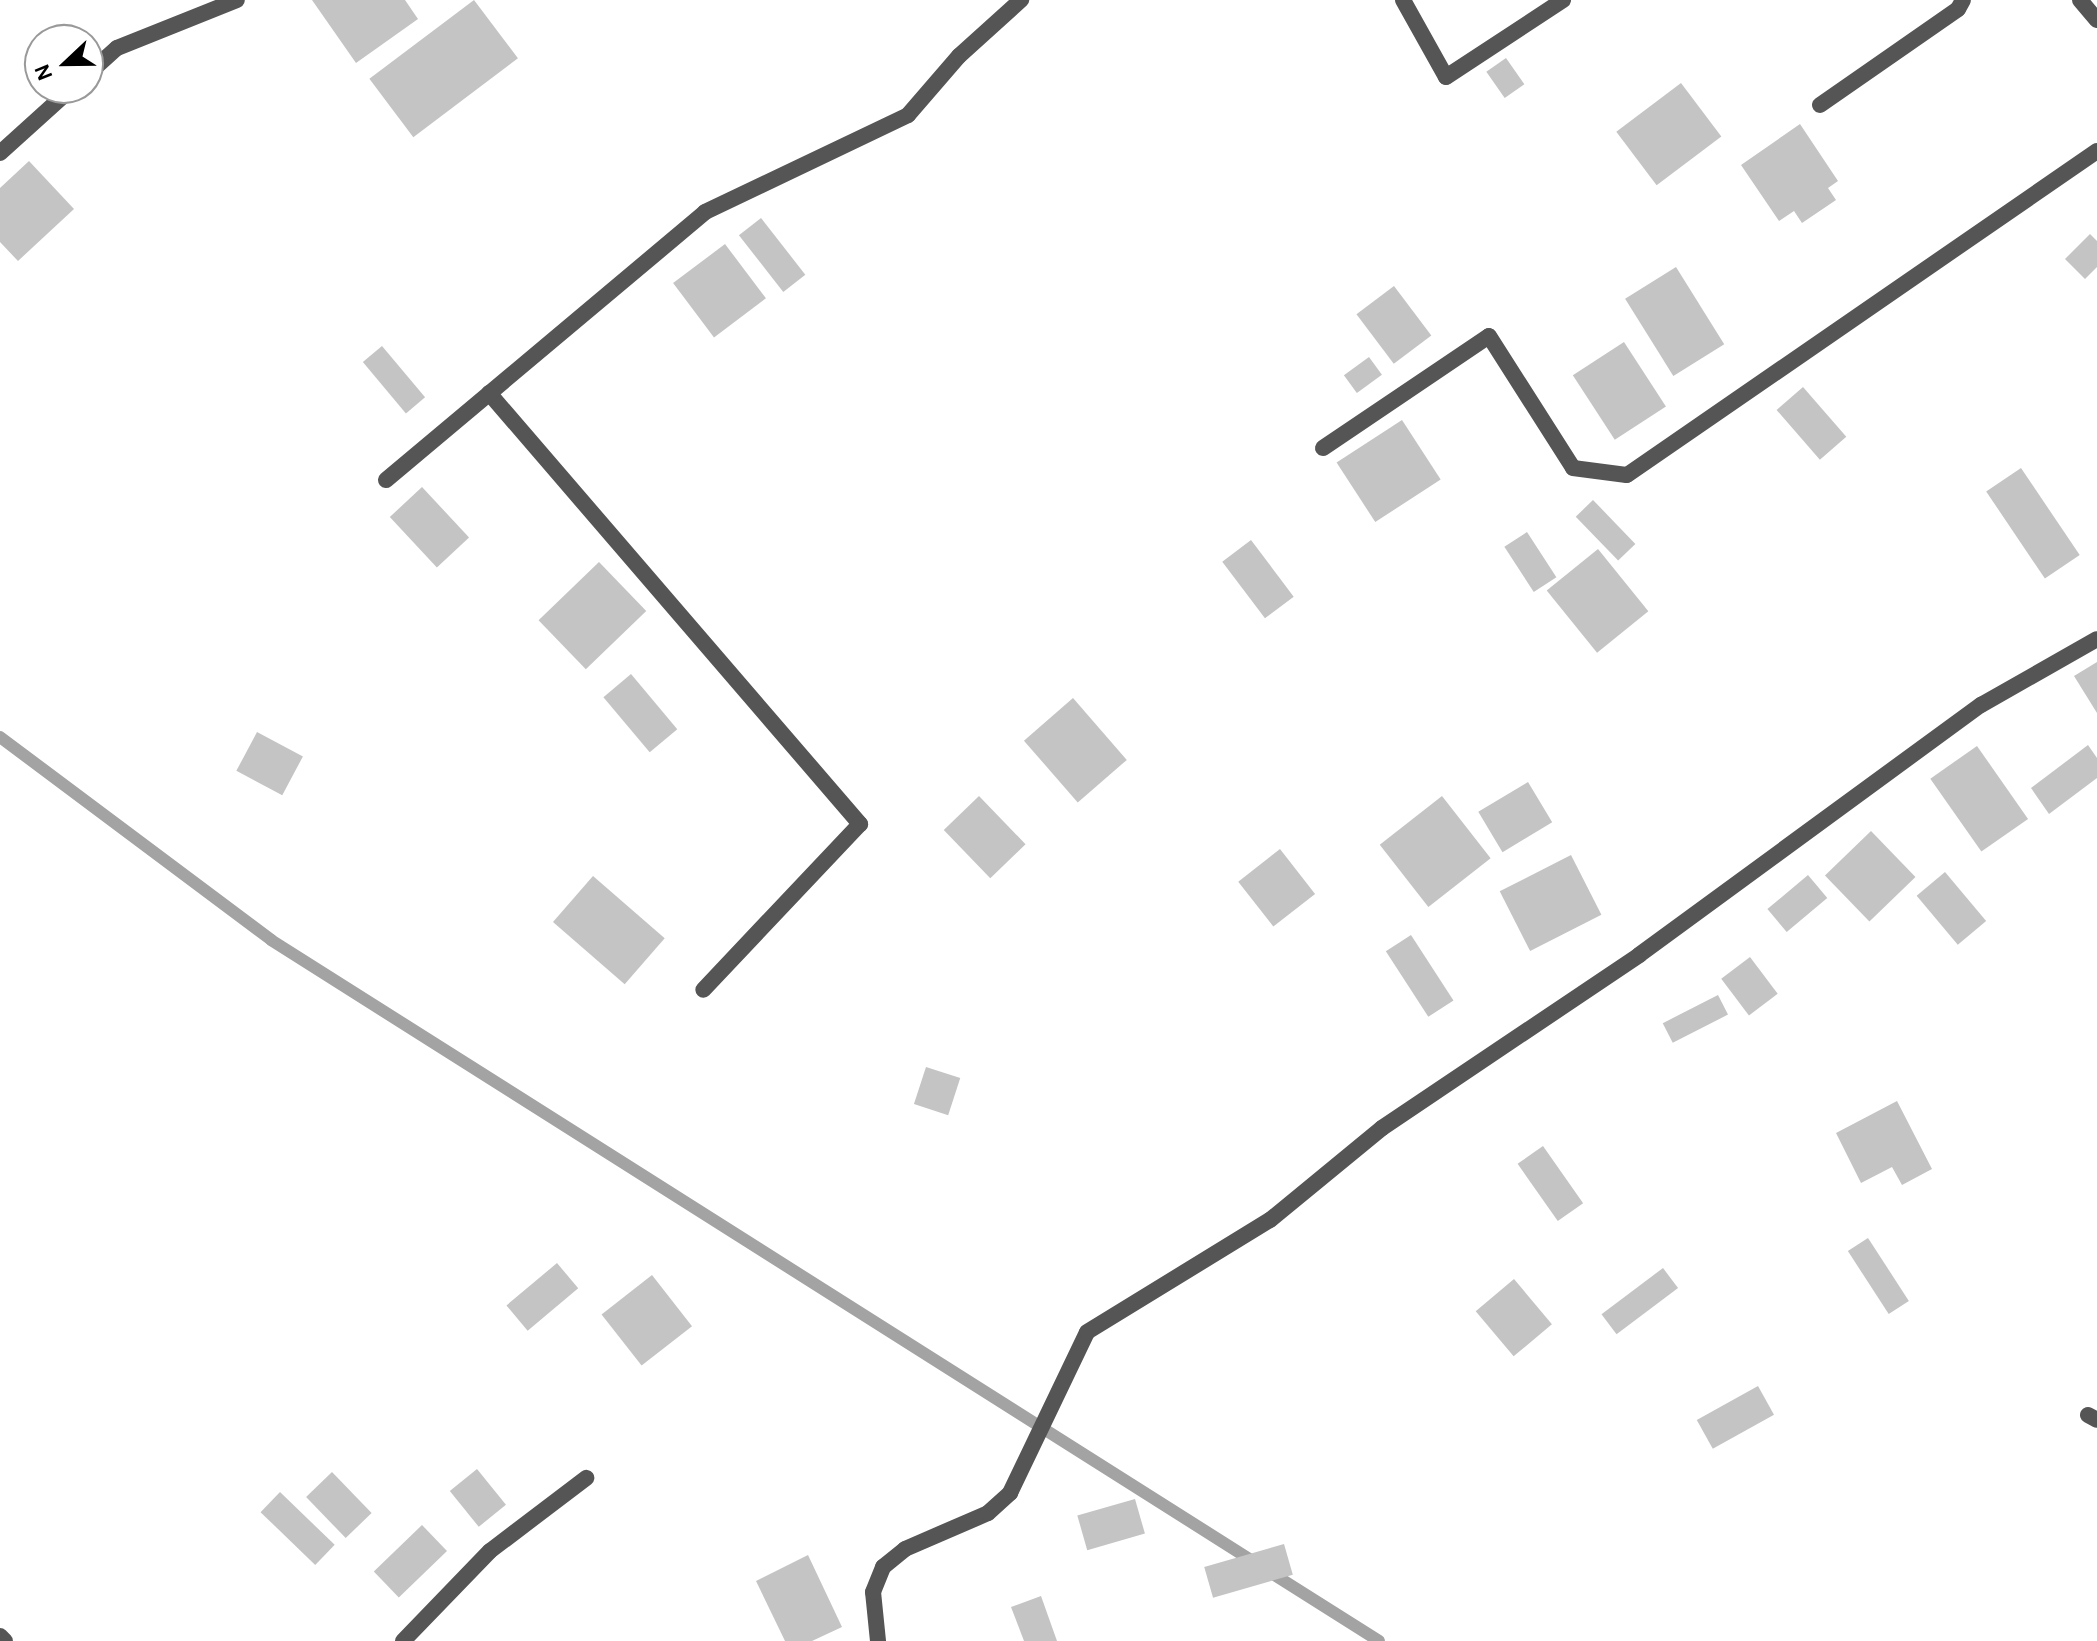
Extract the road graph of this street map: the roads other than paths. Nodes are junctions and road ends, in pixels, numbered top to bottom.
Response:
1 (237, 0) edge
2 (1021, 0) edge
3 (1403, 0) edge
4 (1563, 0) edge
5 (1963, 0) edge
6 (2080, 0) edge
7 (2097, 20) edge
8 (104, 60) edge
9 (54, 104) edge
10 (1820, 105) dead end
11 (2097, 151) edge
12 (0, 153) edge
13 (489, 393) junction
14 (1323, 448) dead end
15 (386, 480) dead end
16 (2097, 639) edge
17 (703, 990) dead end
18 (586, 1478) dead end
19 (0, 1636) edge
20 (5, 1641) edge
21 (403, 1641) edge
22 (878, 1641) edge

1 - 8 street
2 - 13 street
3 - 4 street
5 - 10 street
6 - 7 street
9 - 12 street
11 - 14 street
13 - 15 street
13 - 17 street
16 - 22 street
18 - 21 street
19 - 20 street

